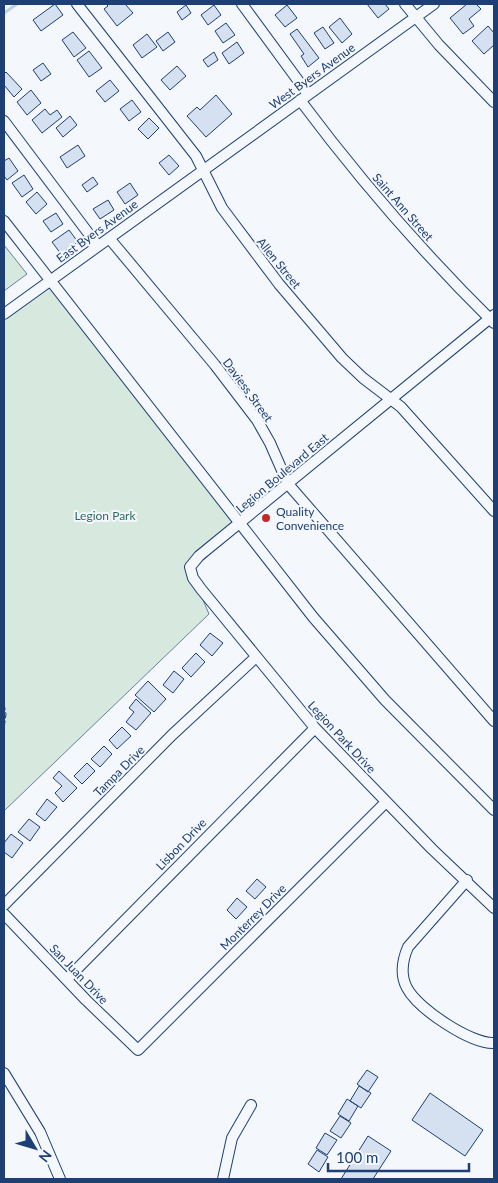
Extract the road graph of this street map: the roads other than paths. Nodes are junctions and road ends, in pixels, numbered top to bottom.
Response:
1 (77, 4) edge
2 (242, 4) edge
3 (405, 4) edge
4 (434, 4) edge
5 (415, 17) junction
6 (304, 97) junction
7 (494, 102) edge
8 (4, 121) edge
9 (204, 168) junction
10 (4, 221) edge
11 (109, 238) junction
12 (98, 246) junction
13 (51, 280) junction
14 (4, 314) edge
15 (493, 320) edge
16 (391, 399) junction
17 (288, 484) junction
18 (494, 511) edge
19 (241, 523) junction
20 (190, 567) joint
21 (255, 658) junction
22 (494, 721) edge
23 (315, 728) junction
24 (386, 802) junction
25 (494, 810) edge
26 (467, 880) junction
27 (4, 905) edge
28 (494, 908) edge
29 (4, 914) edge
30 (67, 979) junction
31 (494, 1044) edge
32 (138, 1050) joint
33 (4, 1073) edge
34 (251, 1105) dead end
35 (60, 1179) edge
36 (223, 1179) edge

1 - 9 street, Allen Street
2 - 6 street, Saint Ann Street
3 - 5 street
4 - 5 street, West Byers Avenue
5 - 6 street, West Byers Avenue
5 - 7 street
6 - 9 street, West Byers Avenue
6 - 15 street, Saint Ann Street
8 - 12 street
9 - 11 street, East Byers Avenue
9 - 16 street, Allen Street
10 - 13 street
11 - 12 street, East Byers Avenue
11 - 17 street, Daviess Street
12 - 13 street, East Byers Avenue
13 - 14 street, East Byers Avenue
13 - 19 street
15 - 16 street, Legion Boulevard East
16 - 17 street, Legion Boulevard East
16 - 18 street, Allen Street
17 - 19 street, Legion Boulevard East
17 - 22 street, Daviess Street
19 - 20 street, Legion Boulevard East
19 - 25 street
20 - 21 street, Legion Park Drive
21 - 23 street, Legion Park Drive
21 - 27 street, Tampa Drive
23 - 24 street, Legion Park Drive
23 - 30 street, Lisbon Drive
24 - 26 street, Legion Park Drive
24 - 32 street, Monterrey Drive
26 - 28 street, Legion Park Drive
26 - 31 street
29 - 30 street, San Juan Drive
30 - 32 street, San Juan Drive
33 - 35 street
34 - 36 street

